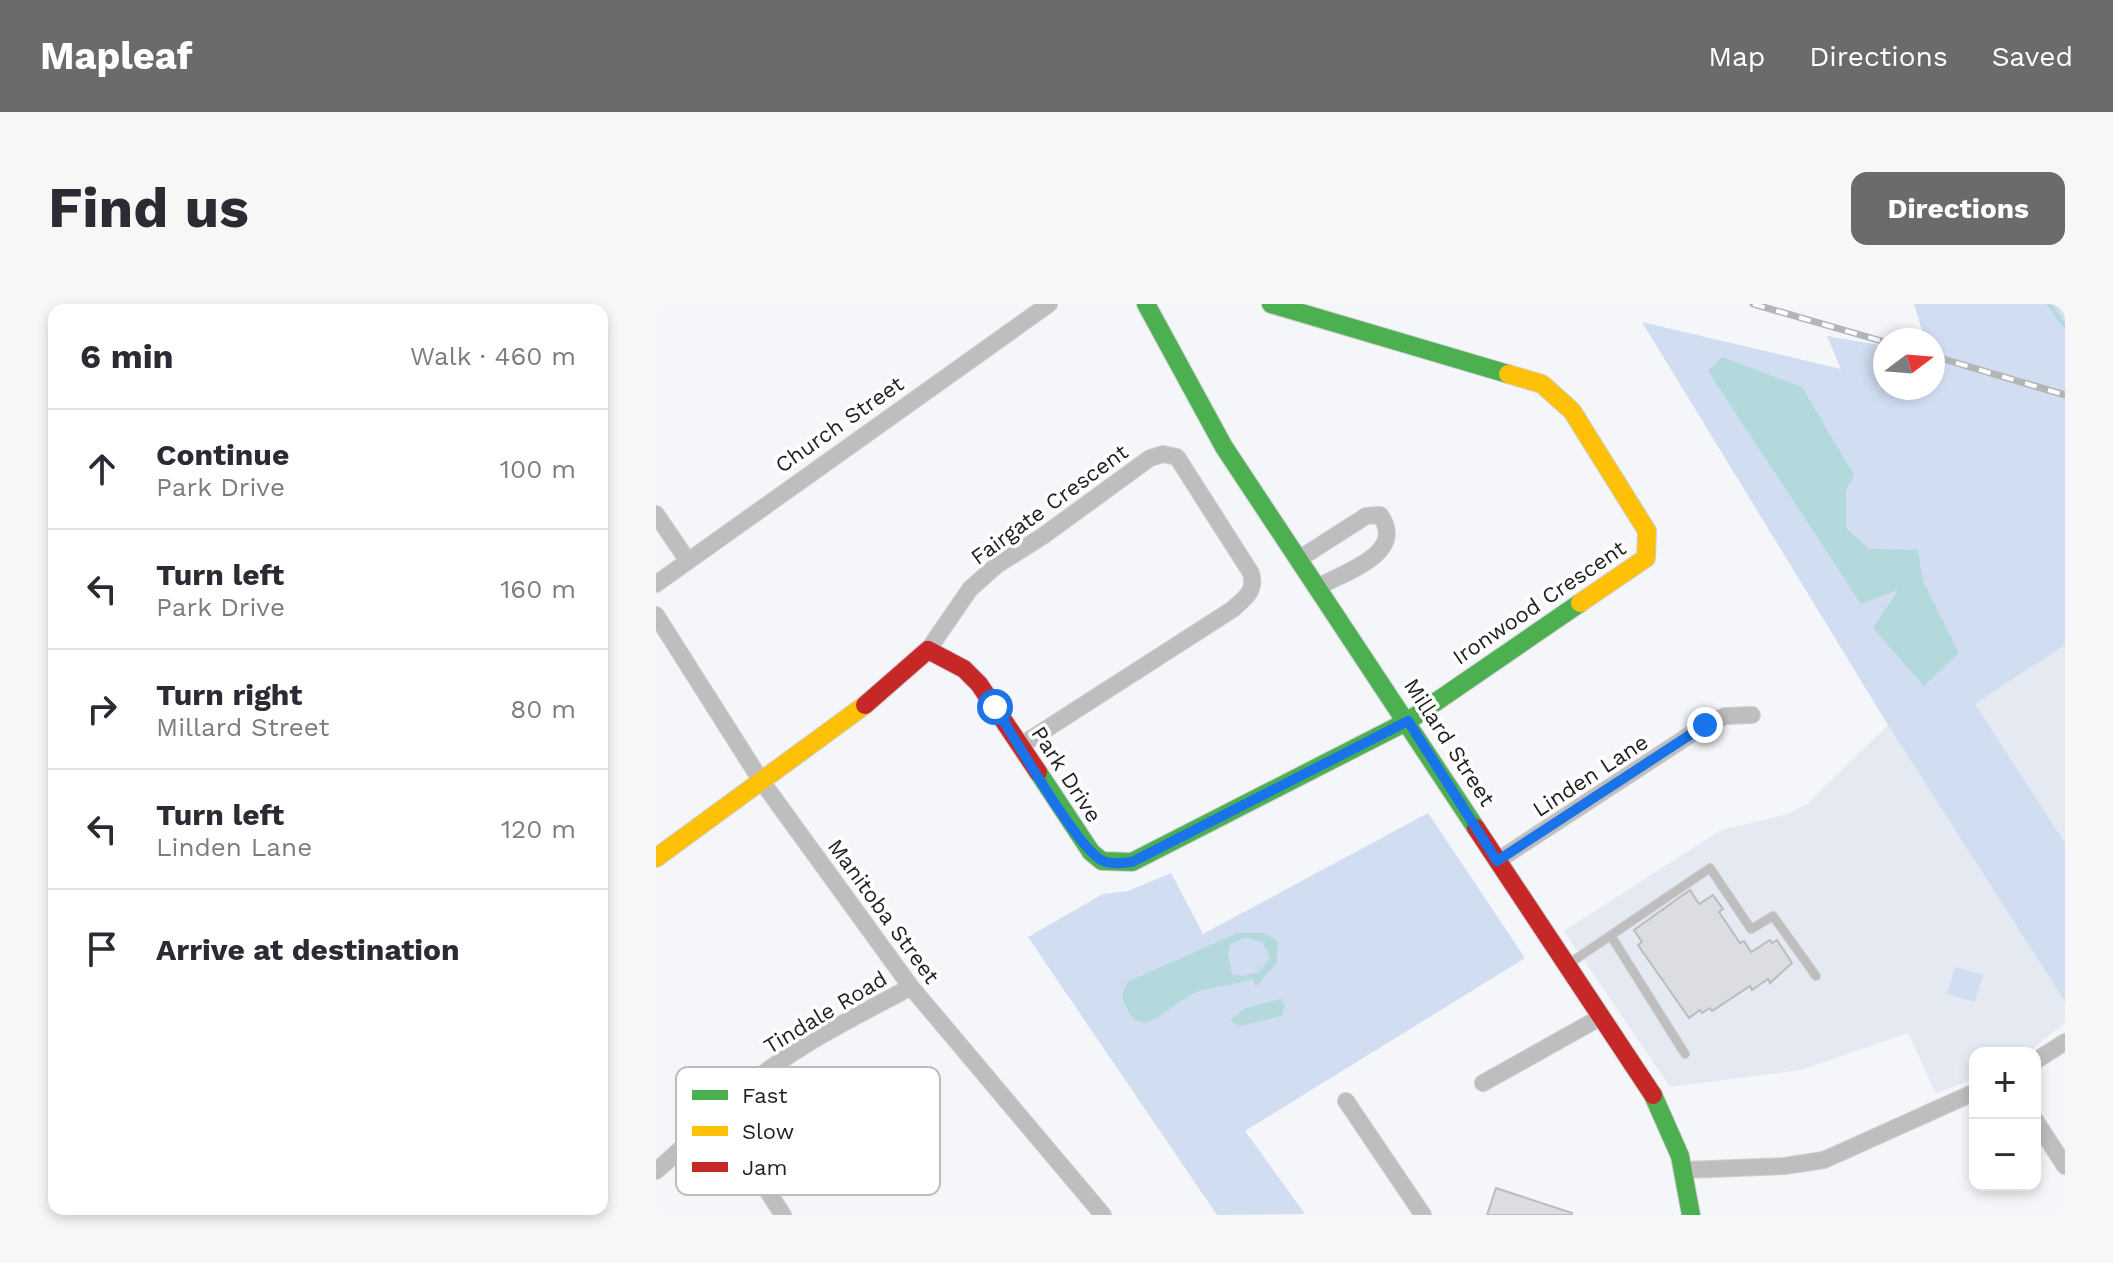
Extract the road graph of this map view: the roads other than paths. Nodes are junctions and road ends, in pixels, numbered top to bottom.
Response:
1 (1049, 304) edge
2 (1146, 304) edge
3 (1271, 304) edge
4 (656, 514) edge
5 (1299, 559) junction
6 (688, 561) junction
7 (656, 584) edge
8 (1318, 587) junction
9 (656, 615) edge
10 (928, 650) junction
11 (1752, 715) dead end
12 (1408, 721) junction
13 (1020, 746) junction
14 (760, 779) junction
15 (656, 858) edge
16 (1497, 861) junction
17 (1611, 936) junction
18 (1567, 965) junction
19 (1816, 976) dead end
20 (911, 987) junction
21 (1601, 1017) junction
22 (2065, 1042) edge
23 (1685, 1054) dead end
24 (2041, 1057) edge
25 (774, 1067) edge
26 (1483, 1083) dead end
27 (1969, 1095) edge
28 (1346, 1101) dead end
29 (2041, 1129) edge
30 (676, 1153) edge
31 (2065, 1166) edge
32 (1685, 1170) junction
33 (656, 1171) edge
34 (770, 1195) edge
35 (783, 1215) edge
36 (1103, 1215) edge
37 (1423, 1215) edge
38 (1691, 1215) edge

1 - 6 street, Church Street
2 - 5 street, Millard Street
3 - 12 street, Ironwood Crescent
4 - 6 street
5 - 8 street, Millard Street
5 - 8 street
6 - 7 street, Church Street
8 - 12 street, Millard Street
9 - 14 street, Manitoba Street
10 - 13 street, Park Drive
10 - 13 street, Fairgate Crescent
10 - 14 street
11 - 16 street, Linden Lane
12 - 13 street, Park Drive
12 - 16 street, Millard Street
14 - 15 street
14 - 20 street, Manitoba Street
16 - 18 street, Millard Street
17 - 18 lane
17 - 19 lane
17 - 23 lane
18 - 21 street, Millard Street
20 - 25 street, Tindale Road
20 - 36 street, Manitoba Street
21 - 26 street
21 - 32 street, Millard Street
22 - 24 street
27 - 32 street
28 - 37 street
29 - 31 street
30 - 33 street, Tindale Road
32 - 38 street, Millard Street
34 - 35 street

